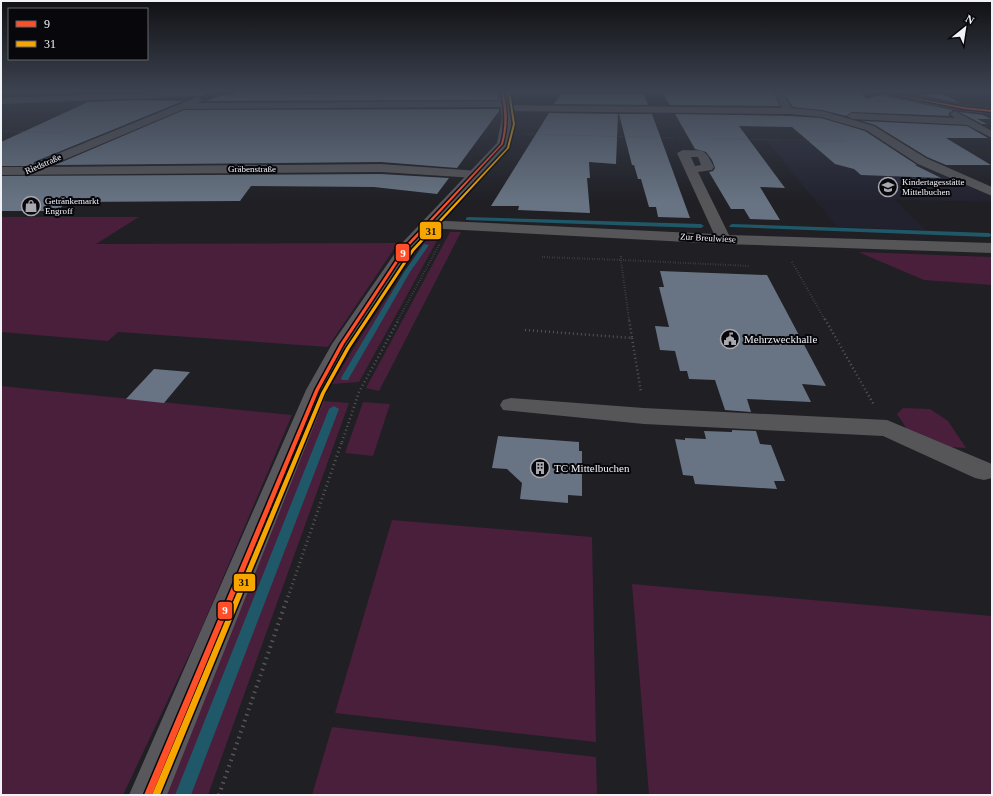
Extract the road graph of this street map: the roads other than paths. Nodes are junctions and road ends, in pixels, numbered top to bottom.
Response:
1 (128, 129) edge
2 (506, 129) edge
3 (872, 129) edge
4 (980, 129) edge
5 (992, 135) edge
6 (28, 170) junction
7 (691, 170) dead end
8 (1, 171) edge
9 (475, 174) junction
10 (1, 182) edge
11 (992, 192) edge
12 (426, 224) junction
13 (724, 239) junction
14 (992, 247) edge
15 (511, 405) dead end
16 (984, 471) dead end
17 (148, 795) edge

1 - 6 street, Riedstraße
2 - 9 main road
3 - 11 street
4 - 5 street
6 - 8 street, Gräbenstraße
6 - 9 street, Gräbenstraße
6 - 10 street, Riedstraße
7 - 13 street
9 - 12 main road
12 - 13 street, Zur Breulwiese
12 - 17 main road
13 - 14 street, Zur Breulwiese
15 - 16 street

